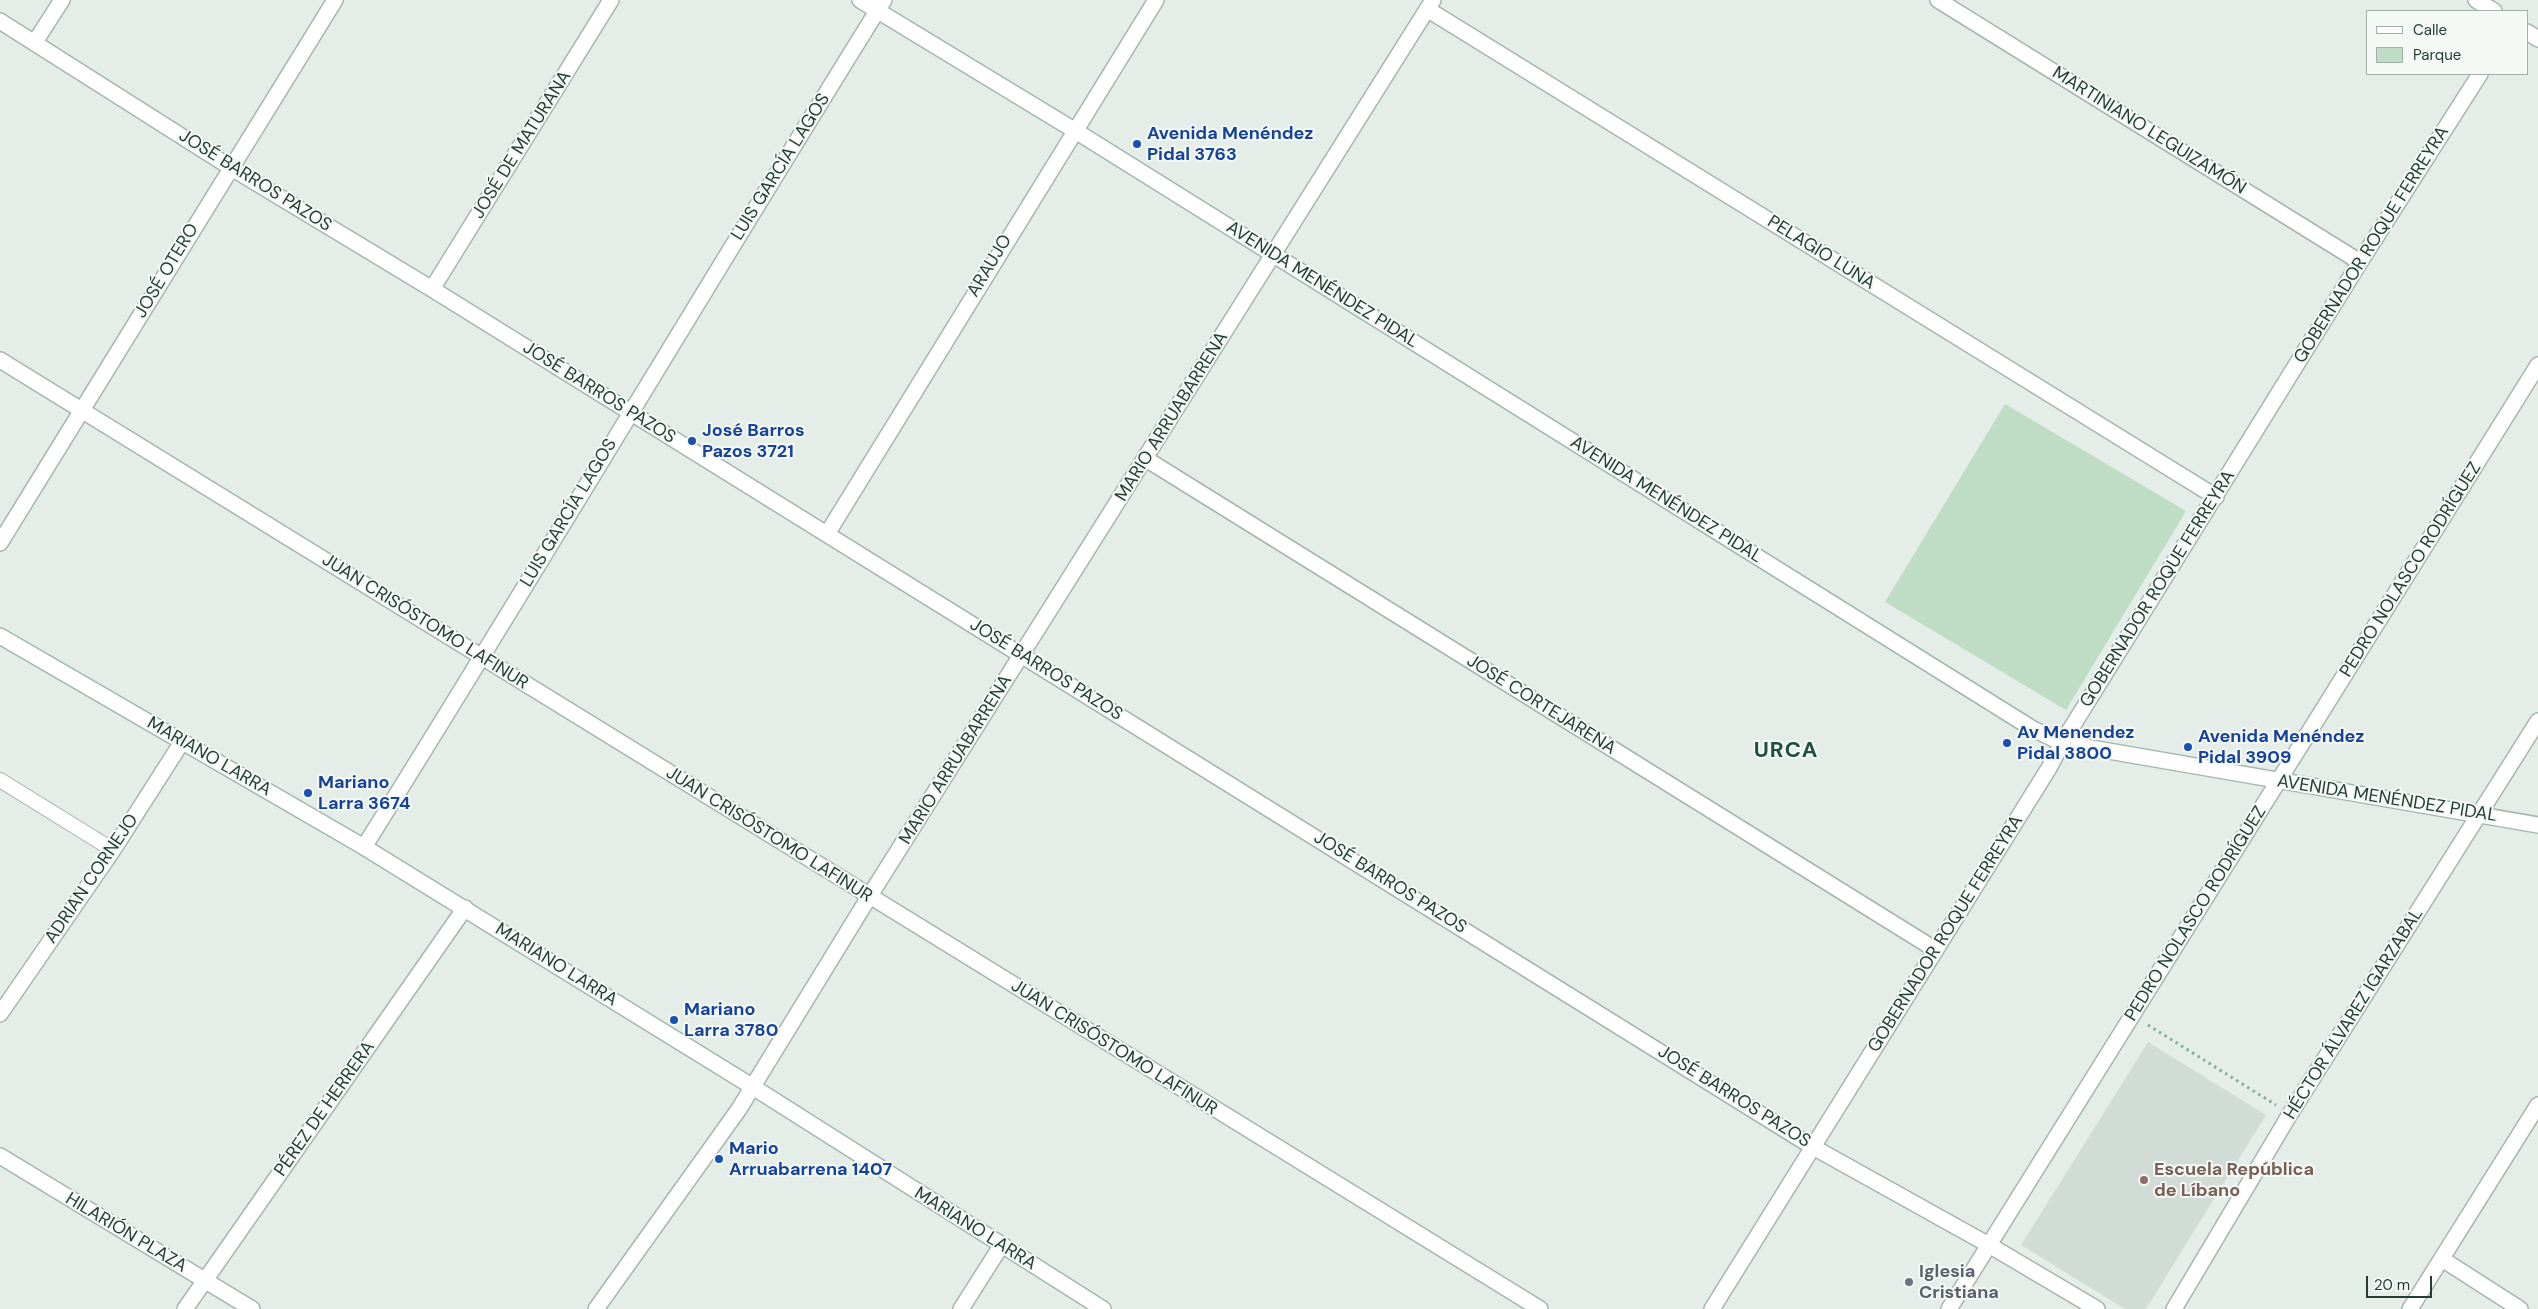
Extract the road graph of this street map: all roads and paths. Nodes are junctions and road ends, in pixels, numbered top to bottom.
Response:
1 (62, 0) edge
2 (335, 0) edge
3 (611, 0) edge
4 (860, 0) edge
5 (1156, 0) edge
6 (1938, 0) edge
7 (2476, 0) edge
8 (881, 5) edge
9 (1430, 5) edge
10 (2492, 10) edge
11 (0, 21) edge
12 (35, 42) junction
13 (2479, 75) edge
14 (1074, 130) junction
15 (230, 167) junction
16 (1273, 255) junction
17 (2360, 262) junction
18 (432, 289) junction
19 (0, 360) edge
20 (2538, 366) edge
21 (82, 411) junction
22 (630, 412) junction
23 (1146, 459) junction
24 (2216, 497) junction
25 (827, 534) junction
26 (0, 543) edge
27 (0, 636) edge
28 (1022, 654) junction
29 (483, 657) junction
30 (2538, 721) edge
31 (182, 742) junction
32 (2062, 743) junction
33 (0, 780) edge
34 (2279, 782) junction
35 (2480, 814) junction
36 (2538, 825) edge
37 (364, 847) junction
38 (113, 850) junction
39 (869, 897) junction
40 (465, 908) junction
41 (1936, 950) junction
42 (0, 1014) edge
43 (2132, 1015) junction
44 (753, 1087) junction
45 (2538, 1105) edge
46 (2290, 1114) junction
47 (1813, 1147) junction
48 (0, 1156) edge
49 (1989, 1245) junction
50 (1001, 1246) junction
51 (2442, 1260) junction
52 (204, 1281) junction
53 (185, 1309) edge
54 (252, 1309) edge
55 (596, 1309) edge
56 (961, 1309) edge
57 (1103, 1309) edge
58 (1540, 1309) edge
59 (1712, 1309) edge
60 (1949, 1309) edge
61 (2097, 1309) edge
62 (2174, 1309) edge
63 (2410, 1309) edge
64 (2520, 1309) edge

1 - 12 street
2 - 15 street, JOSÉ OTERO
3 - 18 street, JOSÉ DE MATURANA
4 - 8 street, AVENIDA MENÉNDEZ PIDAL
5 - 14 street, ARAUJO
6 - 17 street, MARTINIANO LEGUIZAMÓN
7 - 10 street
8 - 14 street, AVENIDA MENÉNDEZ PIDAL
8 - 22 street, LUIS GARCÍA LAGOS
9 - 16 street, MARIO ARRUABARRENA
9 - 24 street, PELAGIO LUNA
11 - 12 street, JOSÉ BARROS PAZOS
12 - 15 street, JOSÉ BARROS PAZOS
13 - 17 street, GOBERNADOR ROQUE FERREYRA
14 - 16 street, AVENIDA MENÉNDEZ PIDAL
14 - 25 street, ARAUJO
15 - 18 street, JOSÉ BARROS PAZOS
15 - 21 street, JOSÉ OTERO
16 - 23 street, MARIO ARRUABARRENA
16 - 32 street, AVENIDA MENÉNDEZ PIDAL
17 - 24 street, GOBERNADOR ROQUE FERREYRA
18 - 22 street, JOSÉ BARROS PAZOS
19 - 21 street, JUAN CRISÓSTOMO LAFINUR
20 - 34 street, PEDRO NOLASCO RODRÍGUEZ
21 - 26 street, JOSÉ OTERO
21 - 29 street, JUAN CRISÓSTOMO LAFINUR
22 - 25 street, JOSÉ BARROS PAZOS
22 - 29 street, LUIS GARCÍA LAGOS
23 - 28 street, MARIO ARRUABARRENA
23 - 41 street, JOSÉ CORTEJARENA
24 - 32 street, GOBERNADOR ROQUE FERREYRA
25 - 28 street, JOSÉ BARROS PAZOS
27 - 31 street, MARIANO LARRA
28 - 39 street, MARIO ARRUABARRENA
28 - 47 street, JOSÉ BARROS PAZOS
29 - 37 street, LUIS GARCÍA LAGOS
29 - 39 street, JUAN CRISÓSTOMO LAFINUR
30 - 35 street, HÉCTOR ÁLVAREZ IGARZABAL
31 - 37 street, MARIANO LARRA
31 - 38 street, ADRIAN CORNEJO
32 - 34 street, AVENIDA MENÉNDEZ PIDAL
32 - 41 street, GOBERNADOR ROQUE FERREYRA
33 - 38 lane
34 - 35 street, AVENIDA MENÉNDEZ PIDAL
34 - 43 street, PEDRO NOLASCO RODRÍGUEZ
35 - 36 street, AVENIDA MENÉNDEZ PIDAL
35 - 46 street, HÉCTOR ÁLVAREZ IGARZABAL
37 - 40 street, MARIANO LARRA
38 - 42 street, ADRIAN CORNEJO
39 - 44 street, MARIO ARRUABARRENA
39 - 58 street, JUAN CRISÓSTOMO LAFINUR
40 - 44 street, MARIANO LARRA
40 - 52 street, PÉREZ DE HERRERA
41 - 47 street, GOBERNADOR ROQUE FERREYRA
43 - 46 path
43 - 49 street, PEDRO NOLASCO RODRÍGUEZ
44 - 50 street, MARIANO LARRA
44 - 55 street, MARIO ARRUABARRENA
45 - 51 street
46 - 62 street, HÉCTOR ÁLVAREZ IGARZABAL
47 - 49 street, JOSÉ BARROS PAZOS
47 - 59 street, GOBERNADOR ROQUE FERREYRA
48 - 52 street, HILARIÓN PLAZA
49 - 60 street, PEDRO NOLASCO RODRÍGUEZ
49 - 61 street, JOSÉ BARROS PAZOS
50 - 56 street
50 - 57 street, MARIANO LARRA
51 - 63 street
51 - 64 street
52 - 53 street, PÉREZ DE HERRERA
52 - 54 street, HILARIÓN PLAZA

